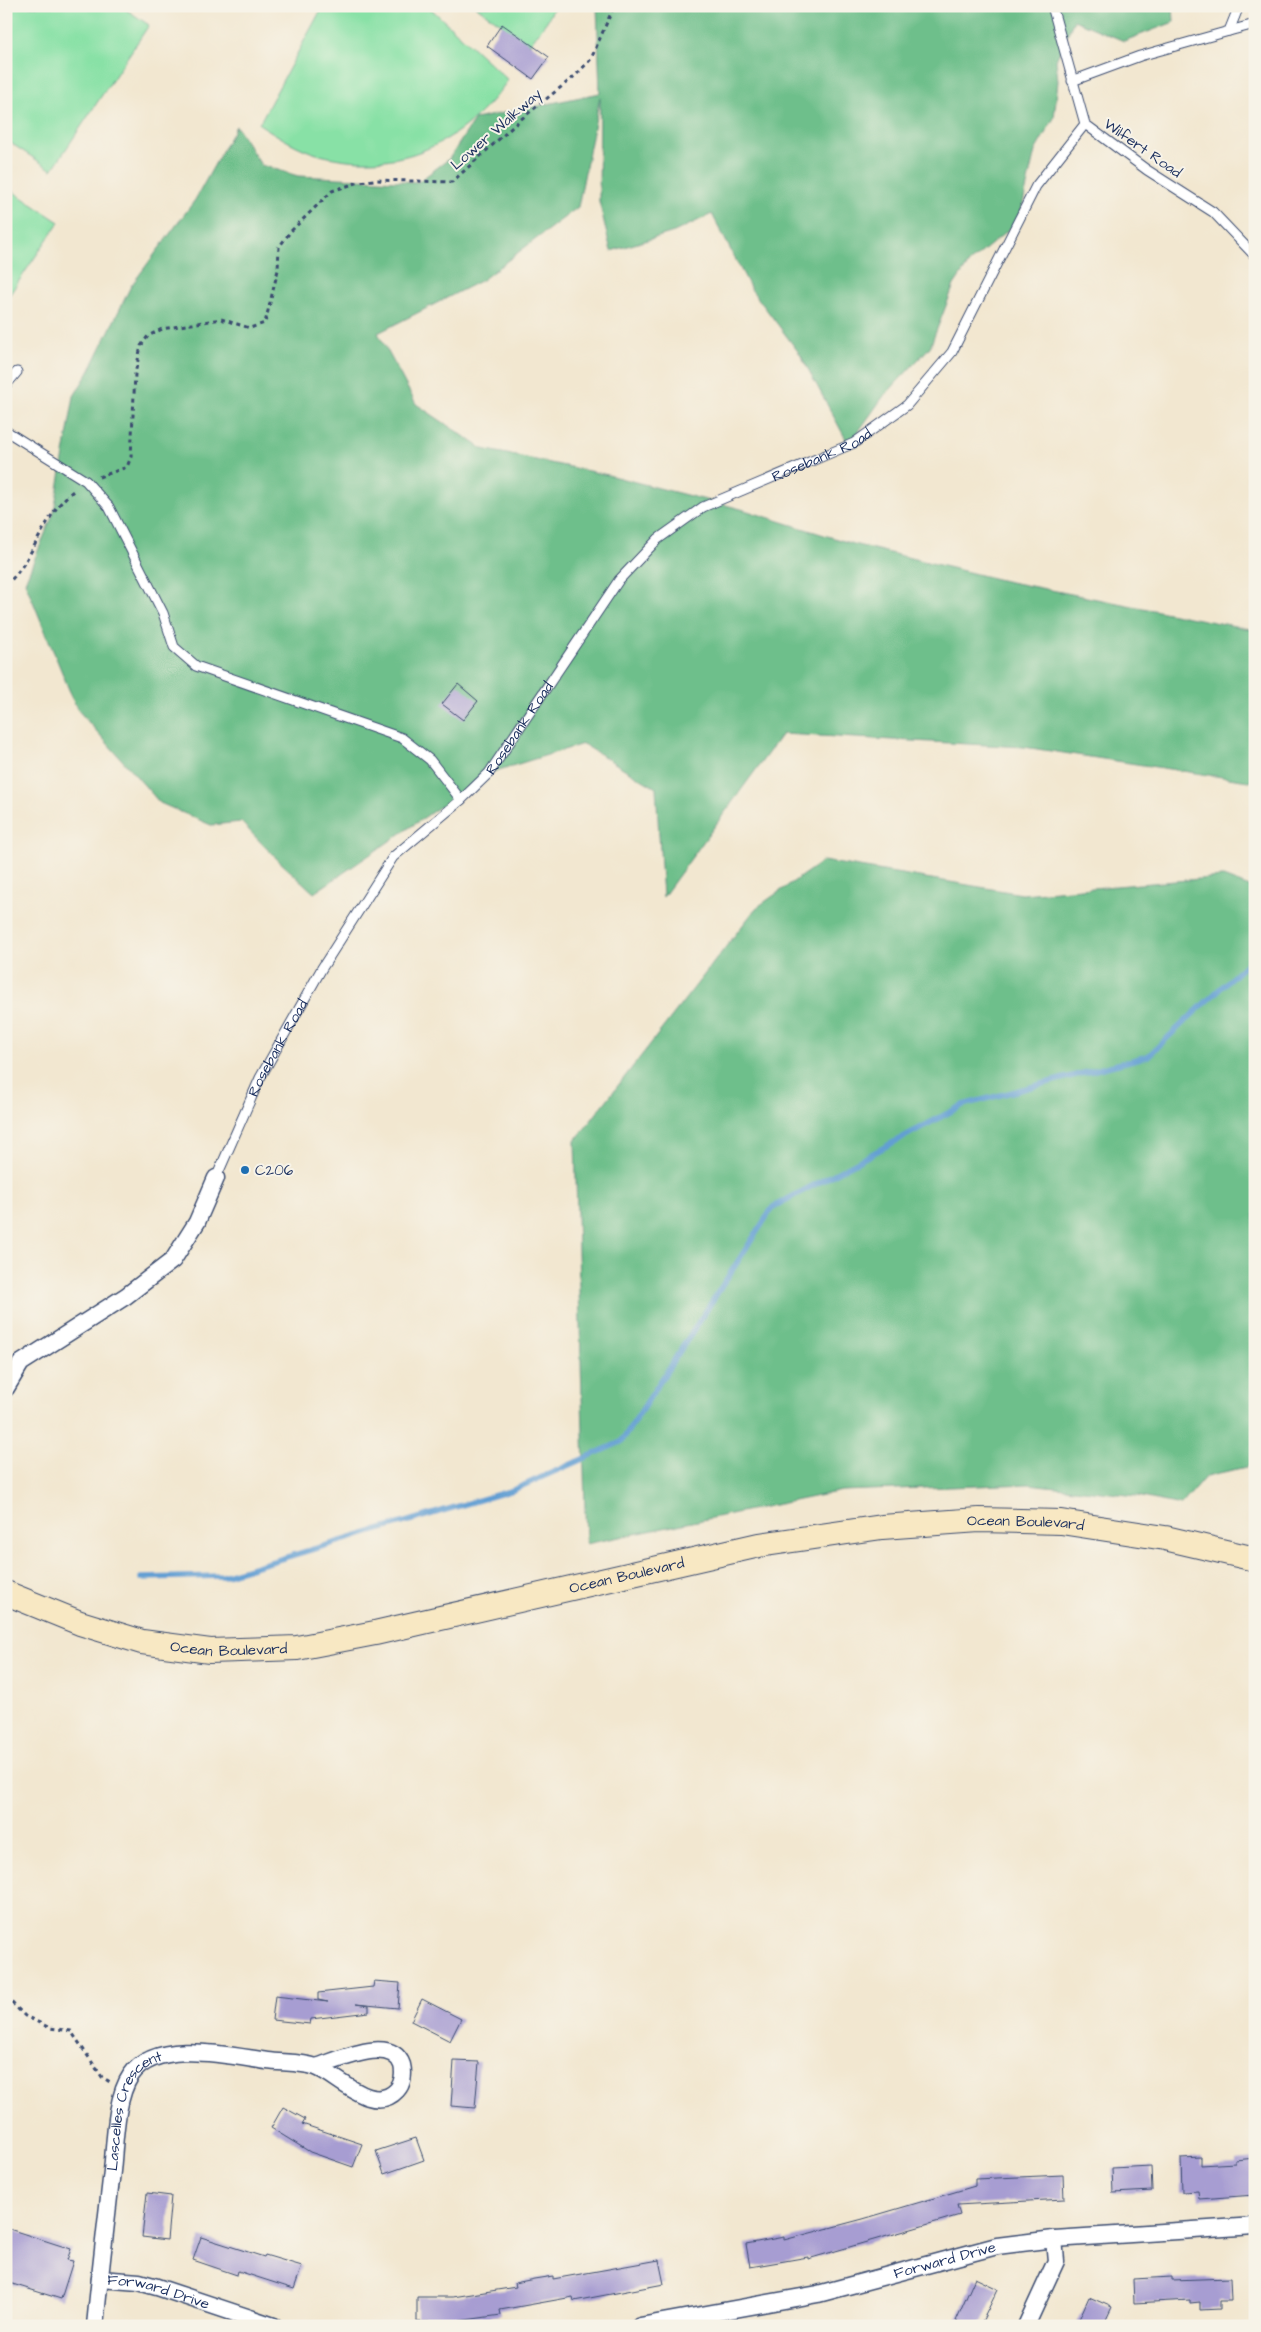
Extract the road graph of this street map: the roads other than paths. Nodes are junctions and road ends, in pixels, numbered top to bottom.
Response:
1 (1052, 6) edge
2 (1239, 6) edge
3 (1255, 24) edge
4 (1229, 31) junction
5 (1072, 81) junction
6 (1085, 124) junction
7 (1255, 256) edge
8 (16, 372) dead end
9 (6, 385) edge
10 (6, 431) edge
11 (461, 800) junction
12 (216, 1178) joint
13 (6, 1388) edge
14 (1255, 1558) edge
15 (6, 1593) edge
16 (316, 2067) junction
17 (1255, 2226) edge
18 (1054, 2239) junction
19 (100, 2279) junction
20 (683, 2322) edge
21 (95, 2326) edge
22 (274, 2326) edge
23 (640, 2326) edge
24 (1026, 2326) edge

1 - 5 lane, Wilfert Road
2 - 4 lane
3 - 4 lane
4 - 5 lane
5 - 6 lane, Wilfert Road
6 - 7 lane, Wilfert Road
6 - 11 lane, Rosebank Road
8 - 9 lane
10 - 11 lane
11 - 12 lane, Rosebank Road
12 - 13 street, Rosebank Road
14 - 15 street, Ocean Boulevard
16 - 16 street, Lascelles Crescent
16 - 19 street, Lascelles Crescent
17 - 18 street, Forward Drive
18 - 20 street, Forward Drive
18 - 24 street
19 - 21 street, Lascelles Crescent
19 - 22 street, Forward Drive
20 - 23 street, Forward Drive

